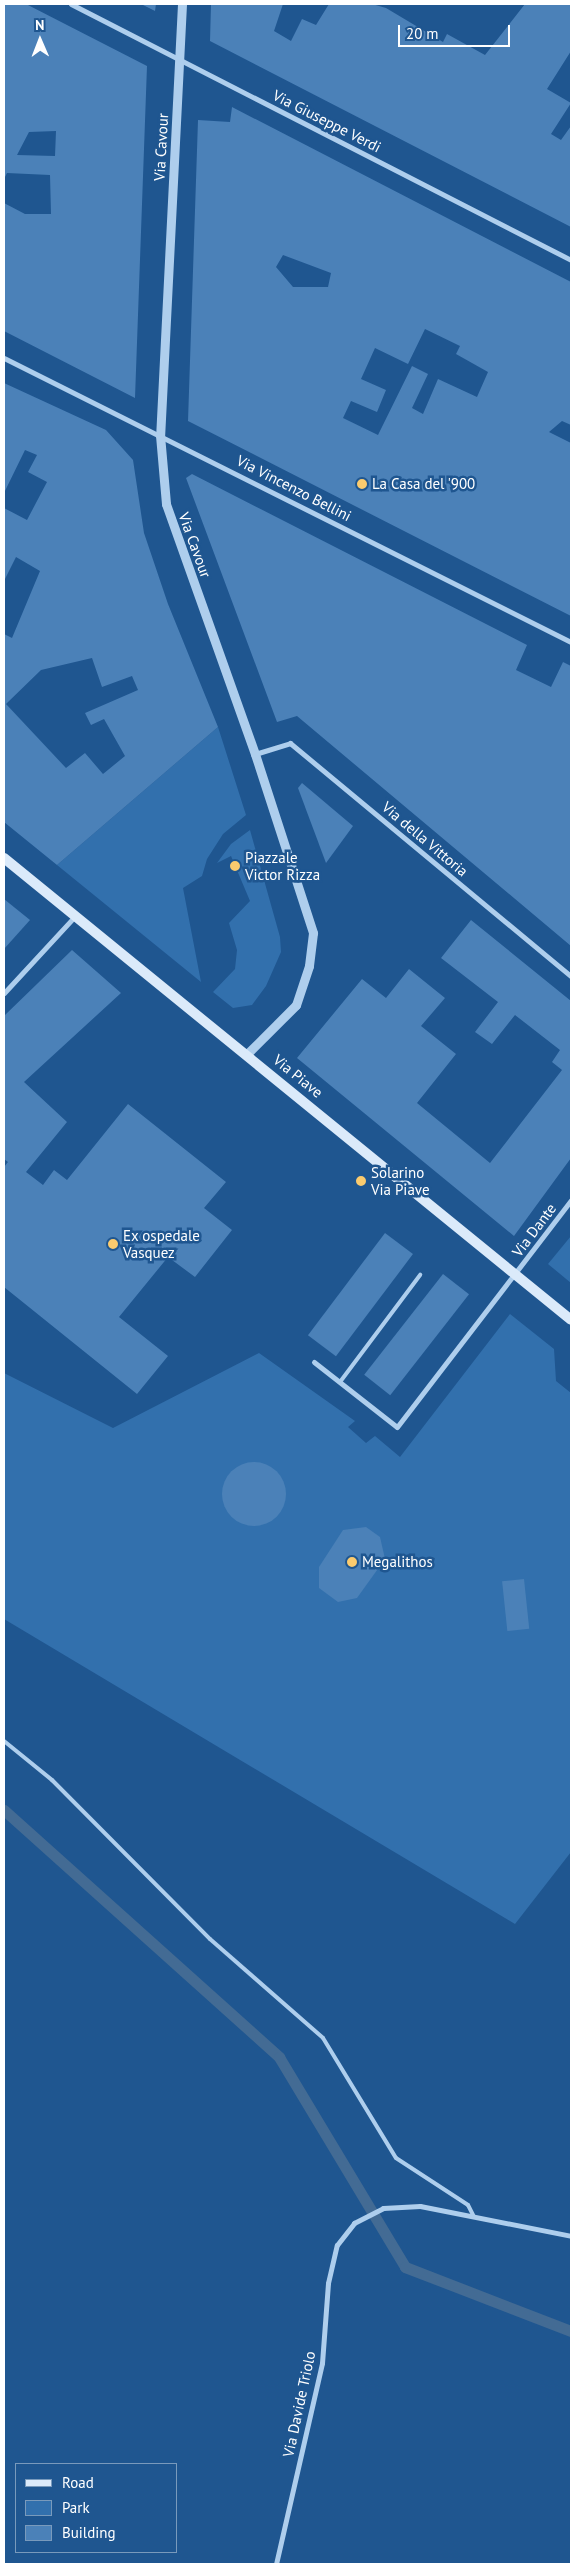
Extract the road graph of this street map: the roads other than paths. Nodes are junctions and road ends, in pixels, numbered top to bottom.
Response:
1 (71, 4) edge
2 (182, 4) edge
3 (179, 58) junction
4 (571, 260) edge
5 (4, 358) edge
6 (160, 435) junction
7 (571, 642) edge
8 (255, 754) junction
9 (4, 858) edge
10 (75, 916) junction
11 (571, 976) edge
12 (4, 993) edge
13 (247, 1054) junction
14 (571, 1200) edge
15 (516, 1274) junction
16 (420, 1275) dead end
17 (571, 1320) edge
18 (314, 1362) dead end
19 (340, 1382) junction
20 (4, 1741) edge
21 (474, 2217) junction
22 (571, 2236) edge
23 (276, 2564) edge

1 - 3 street, Via Giuseppe Verdi
2 - 3 street, Via Cavour
3 - 4 street, Via Giuseppe Verdi
3 - 6 street, Via Cavour
5 - 6 street, Via Vincenzo Bellini
6 - 7 street, Via Vincenzo Bellini
6 - 8 street, Via Cavour
8 - 11 street, Via della Vittoria
8 - 13 street, Via Cavour
9 - 10 main road, Via Piave
10 - 12 street
10 - 13 main road, Via Piave
13 - 15 main road, Via Piave
14 - 15 street, Via Dante
15 - 17 main road, Via Piave
15 - 19 street, Via Dante
16 - 19 lane
18 - 19 street
20 - 21 lane
21 - 22 street
21 - 23 street, Via Davide Triolo

